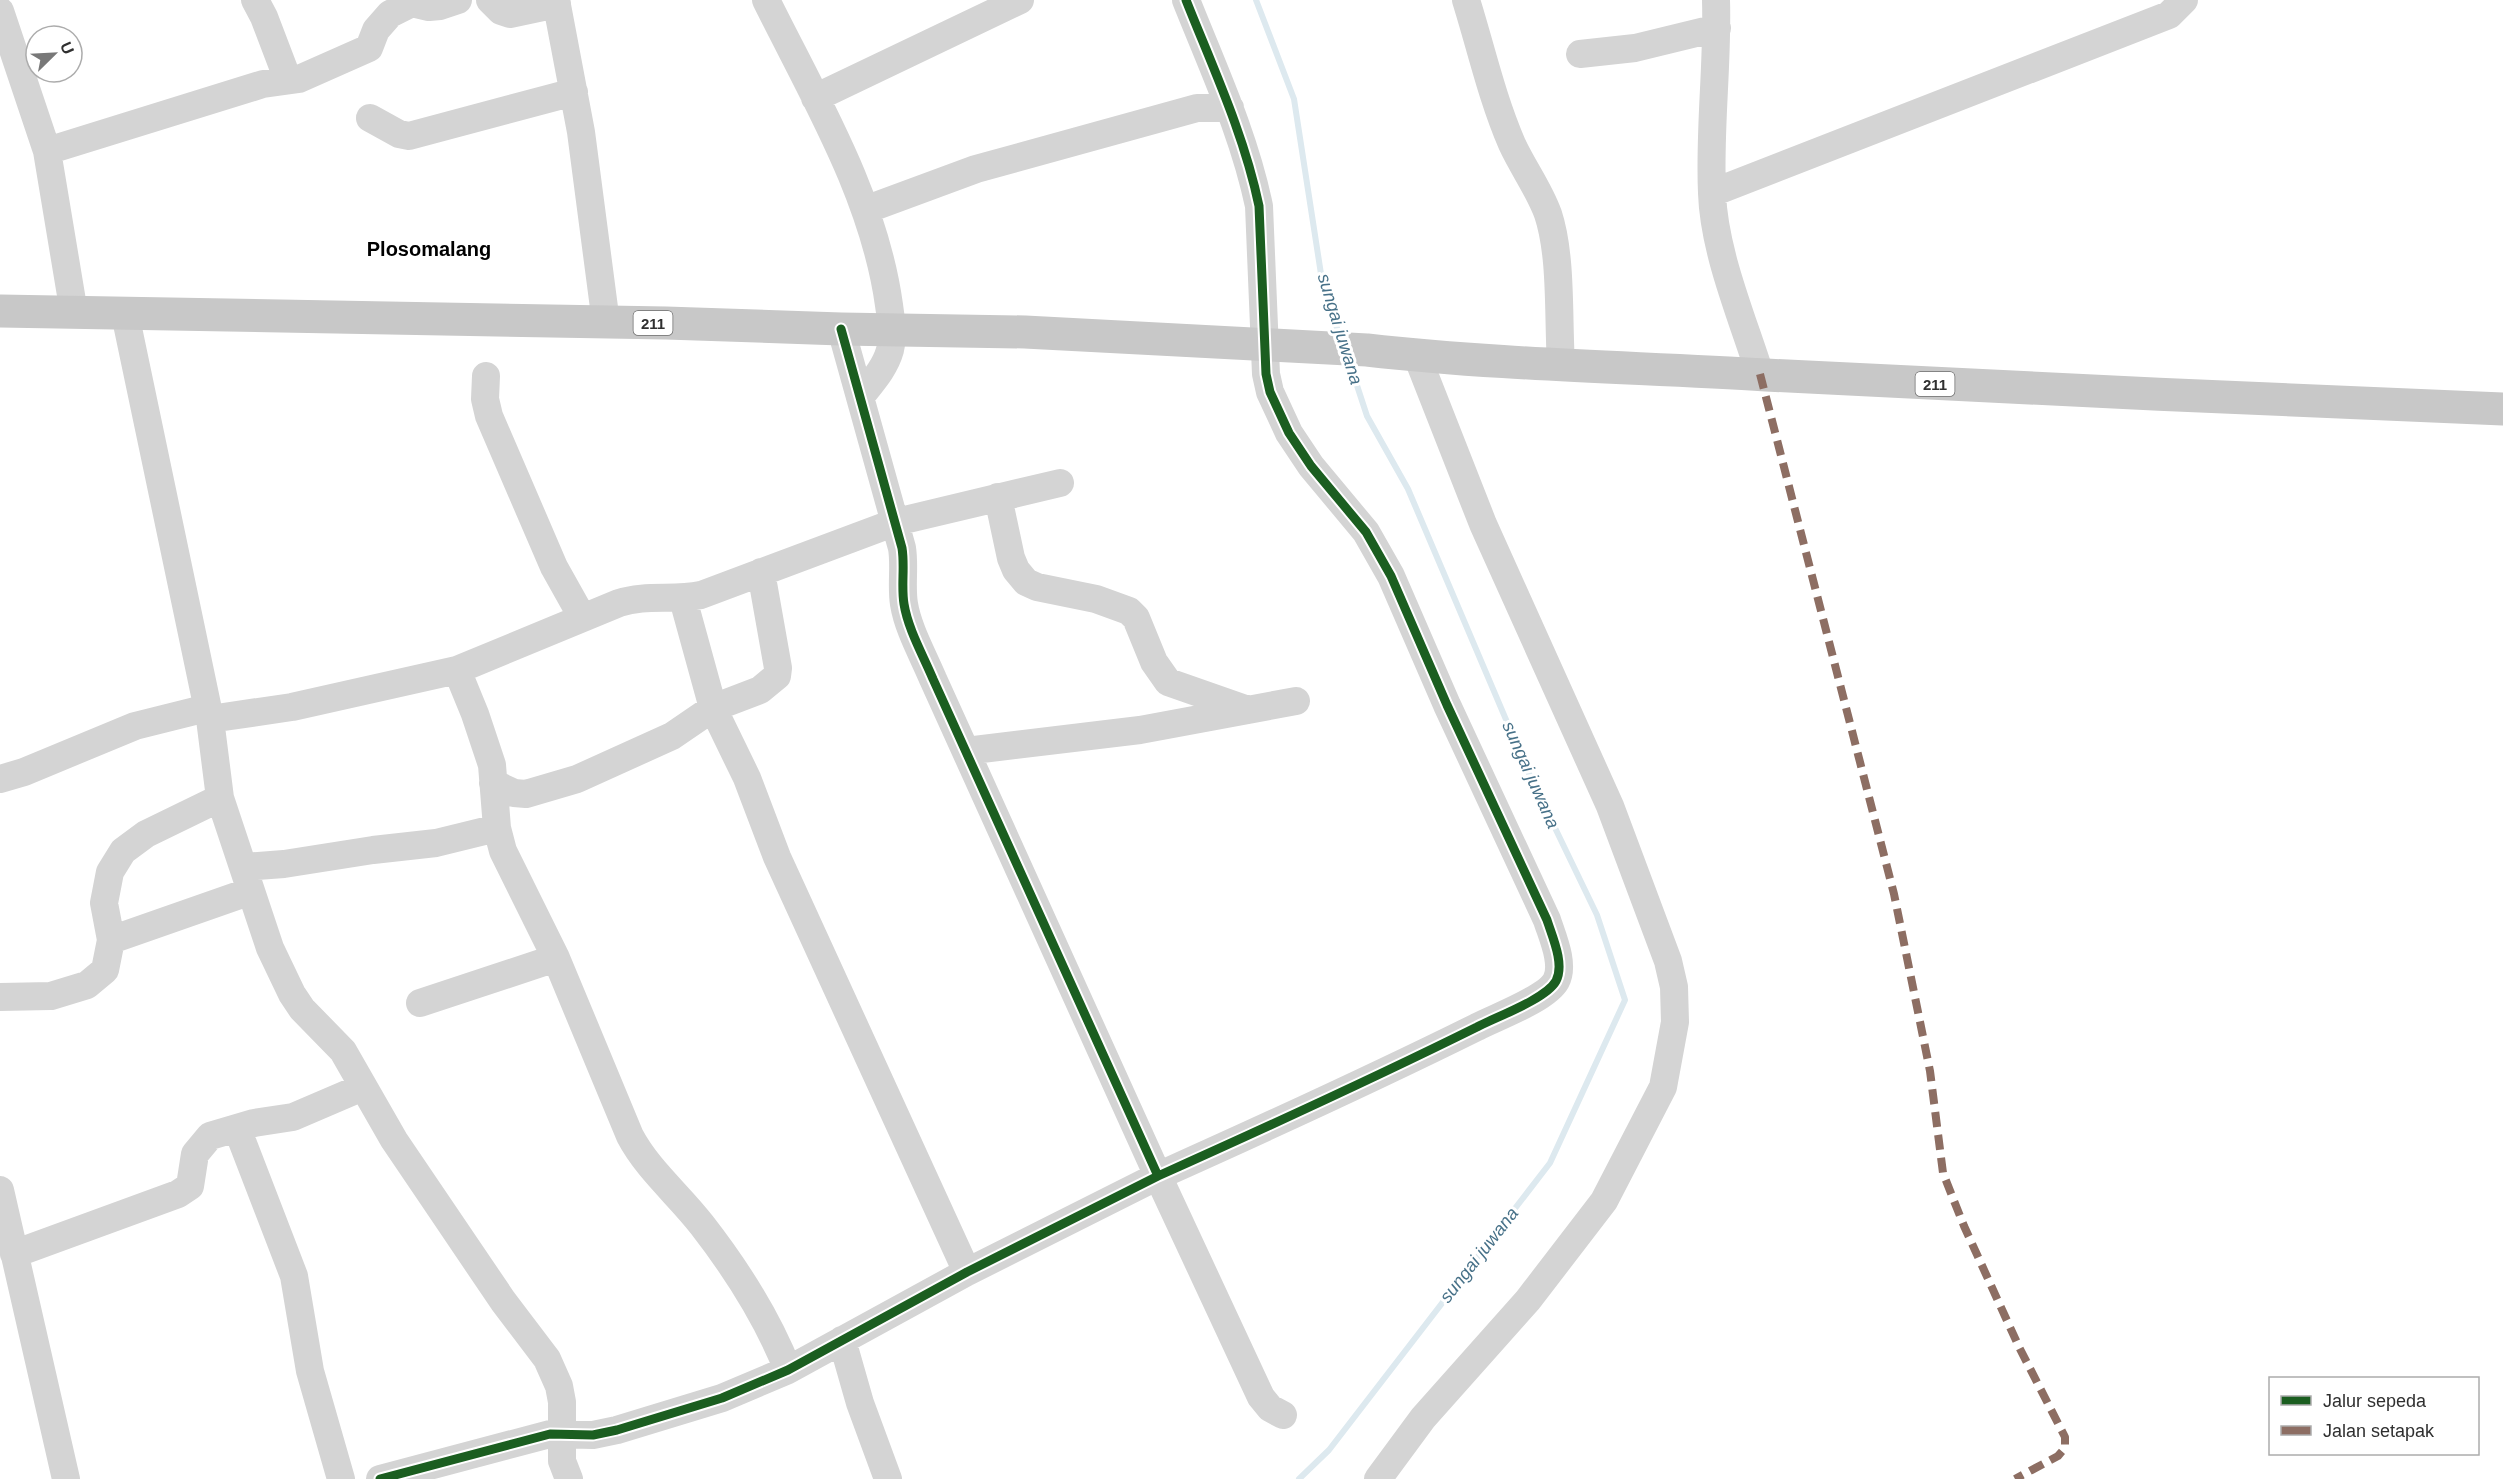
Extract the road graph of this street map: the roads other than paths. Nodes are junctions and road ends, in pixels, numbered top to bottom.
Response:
1 (255, 0) edge
2 (458, 0) edge
3 (490, 0) edge
4 (766, 0) edge
5 (1020, 0) edge
6 (1186, 0) edge
7 (1466, 0) edge
8 (1716, 0) edge
9 (2184, 0) edge
10 (557, 2) edge
11 (0, 11) edge
12 (1717, 28) junction
13 (1580, 54) dead end
14 (288, 80) junction
15 (574, 92) junction
16 (815, 98) junction
17 (1230, 108) junction
18 (370, 118) dead end
19 (48, 151) junction
20 (1712, 193) junction
21 (865, 210) junction
22 (0, 311) edge
23 (74, 313) junction
24 (125, 314) junction
25 (606, 323) junction
26 (841, 329) junction
27 (892, 329) junction
28 (1265, 346) junction
29 (1417, 356) junction
30 (1561, 364) junction
31 (1760, 374) junction
32 (486, 376) dead end
33 (861, 396) junction
34 (2503, 409) edge
35 (1060, 483) dead end
36 (998, 498) junction
37 (896, 522) junction
38 (761, 572) junction
39 (683, 599) junction
40 (582, 617) junction
41 (457, 670) junction
42 (1296, 701) dead end
43 (713, 708) junction
44 (1248, 710) junction
45 (208, 713) junction
46 (966, 751) junction
47 (0, 779) edge
48 (493, 783) junction
49 (220, 798) junction
50 (497, 828) junction
51 (247, 879) junction
52 (111, 940) junction
53 (556, 958) junction
54 (0, 997) edge
55 (420, 1003) dead end
56 (363, 1087) junction
57 (237, 1128) junction
58 (1158, 1176) junction
59 (0, 1190) edge
60 (15, 1254) junction
61 (967, 1272) junction
62 (842, 1340) junction
63 (788, 1370) junction
64 (1283, 1416) dead end
65 (562, 1433) junction
66 (66, 1479) edge
67 (341, 1479) edge
68 (380, 1479) edge
69 (568, 1479) edge
70 (888, 1479) edge
71 (1378, 1479) edge

1 - 14 street
2 - 14 street
3 - 10 street
4 - 16 street
5 - 16 street
6 - 17 street
7 - 30 street
8 - 12 street
9 - 20 street
10 - 15 street
11 - 19 street
12 - 13 street
12 - 20 street
14 - 19 street
15 - 18 street
15 - 25 street
16 - 21 street
17 - 21 street
17 - 28 street
19 - 23 street
20 - 31 street
21 - 27 street
22 - 23 main road, 211
23 - 24 main road, 211
24 - 25 main road, 211
24 - 45 street
25 - 26 main road, 211
26 - 27 main road, 211
26 - 33 street
27 - 28 main road, 211
27 - 33 street
28 - 29 main road, 211
28 - 58 street
29 - 30 main road, 211
29 - 71 street
30 - 31 main road, 211
31 - 34 main road, 211
32 - 40 street
33 - 37 street
35 - 36 street
36 - 37 street
36 - 44 street
37 - 38 street
37 - 46 street
38 - 39 street
38 - 43 street
39 - 40 street
39 - 43 street
40 - 41 street
41 - 45 street
41 - 48 street
42 - 44 street
43 - 48 street
43 - 61 street
44 - 46 street
45 - 47 street
45 - 49 street
46 - 58 street
48 - 50 street
49 - 51 street
49 - 52 street
50 - 51 street
50 - 53 street
51 - 52 street
51 - 56 street
52 - 54 street
53 - 55 street
53 - 63 street
56 - 57 street
56 - 65 street
57 - 60 street
57 - 67 street
58 - 61 street
58 - 64 street
59 - 60 street
60 - 66 street
61 - 62 street
62 - 63 street
62 - 70 street
63 - 65 street
65 - 68 street
65 - 69 street

